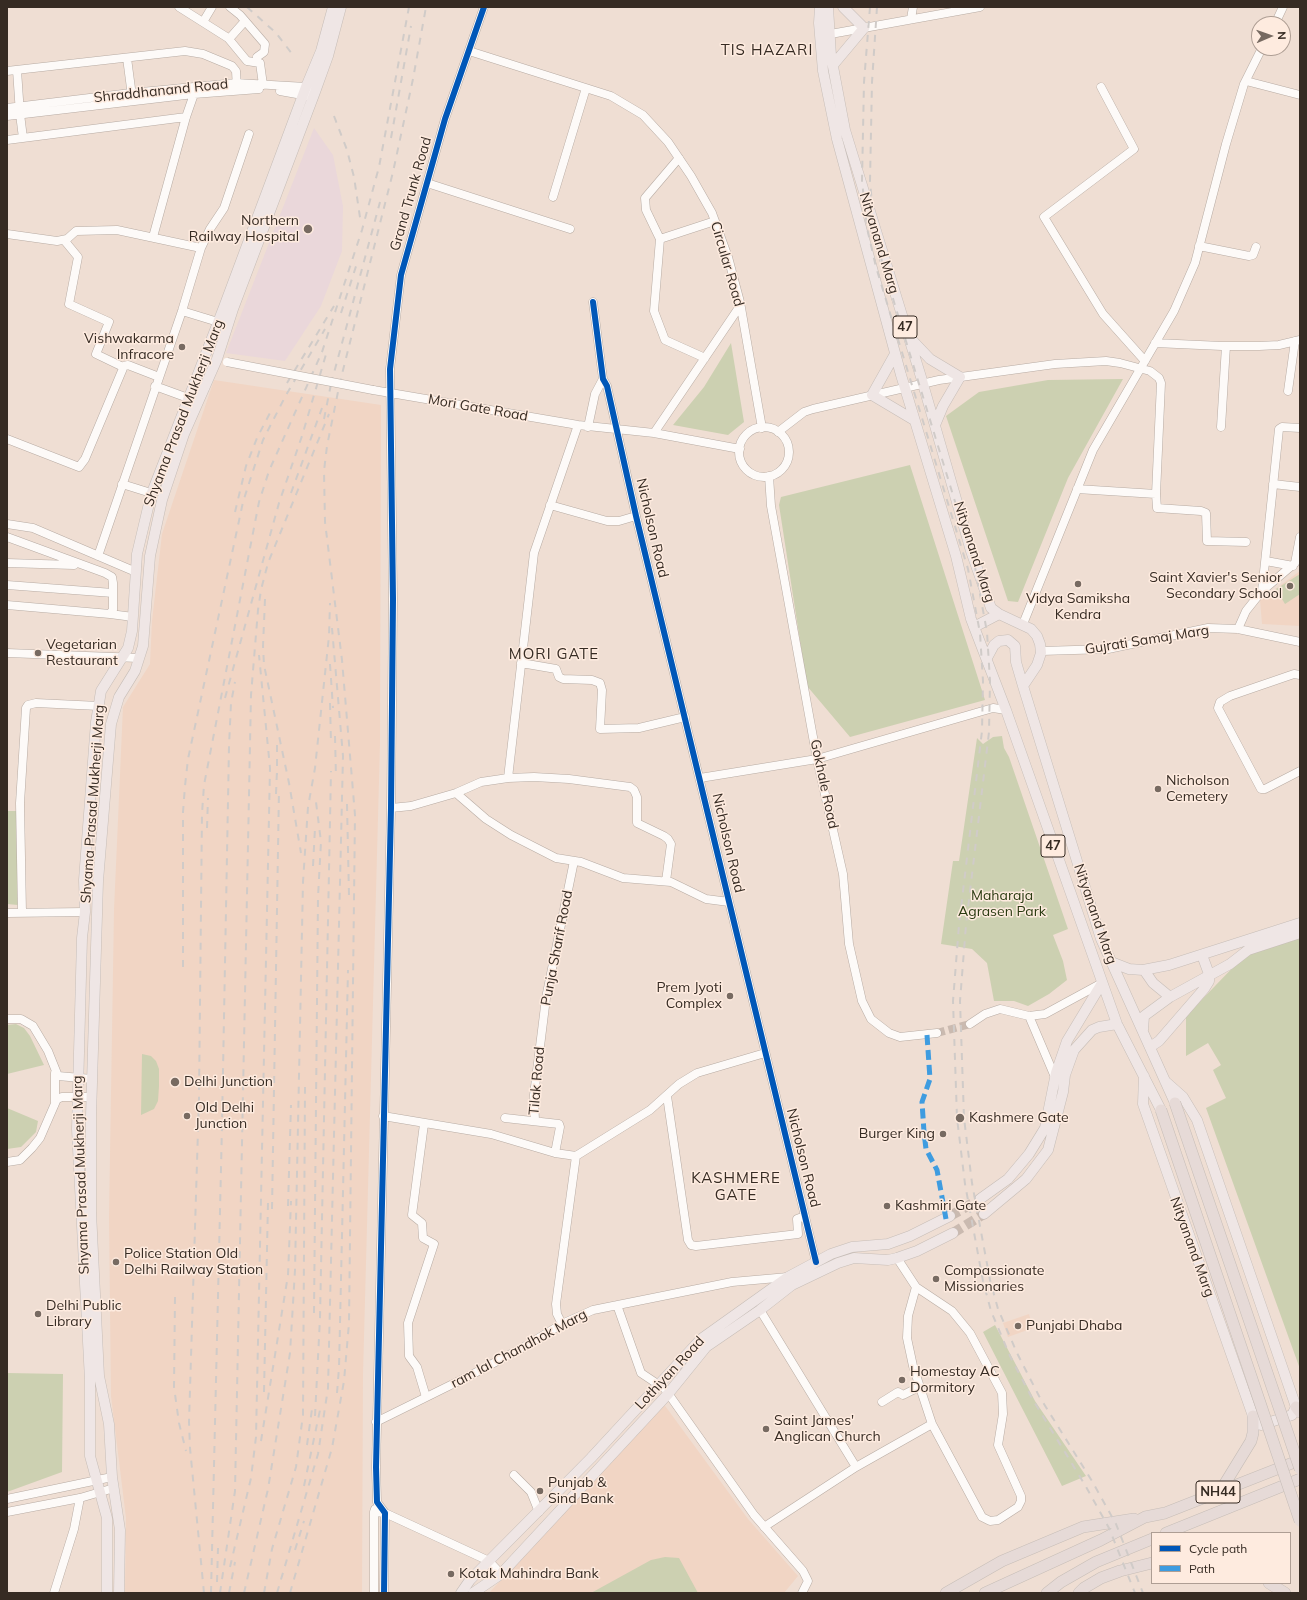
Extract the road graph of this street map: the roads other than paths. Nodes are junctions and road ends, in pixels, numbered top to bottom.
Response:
1 (179, 7) edge
2 (212, 7) edge
3 (230, 7) edge
4 (333, 7) edge
5 (341, 7) edge
6 (484, 7) edge
7 (820, 7) edge
8 (828, 7) edge
9 (843, 7) edge
10 (913, 7) edge
11 (980, 7) edge
12 (911, 19) junction
13 (245, 21) junction
14 (203, 22) junction
15 (864, 28) junction
16 (824, 35) junction
17 (229, 39) junction
18 (469, 52) junction
19 (1258, 56) edge
20 (257, 57) dead end
21 (127, 58) junction
22 (833, 65) junction
23 (16, 70) junction
24 (7, 71) edge
25 (1246, 81) junction
26 (262, 85) junction
27 (236, 86) junction
28 (1101, 87) dead end
29 (586, 88) junction
30 (309, 93) junction
31 (194, 94) junction
32 (1300, 95) edge
33 (132, 97) junction
34 (7, 108) edge
35 (19, 110) junction
36 (7, 116) edge
37 (186, 117) junction
38 (249, 134) dead end
39 (23, 138) junction
40 (7, 140) edge
41 (679, 158) junction
42 (860, 179) junction
43 (848, 182) junction
44 (427, 183) junction
45 (864, 194) junction
46 (553, 197) dead end
47 (853, 198) junction
48 (715, 221) junction
49 (570, 229) dead end
50 (7, 234) edge
51 (153, 237) junction
52 (660, 239) junction
53 (64, 240) junction
54 (1199, 246) junction
55 (1256, 247) dead end
56 (201, 248) junction
57 (593, 302) dead end
58 (740, 306) junction
59 (229, 308) junction
60 (182, 311) junction
61 (218, 322) junction
62 (908, 336) junction
63 (1297, 341) edge
64 (1155, 343) junction
65 (1226, 346) junction
66 (895, 354) junction
67 (205, 357) junction
68 (705, 358) junction
69 (217, 359) junction
70 (1143, 364) junction
71 (123, 367) junction
72 (158, 377) junction
73 (960, 377) junction
74 (603, 379) junction
75 (923, 383) junction
76 (155, 386) junction
77 (905, 388) junction
78 (1288, 391) dead end
79 (391, 393) junction
80 (872, 395) junction
81 (188, 398) junction
82 (914, 420) junction
83 (578, 425) junction
84 (935, 425) junction
85 (588, 427) junction
86 (1221, 427) dead end
87 (762, 428) junction
88 (1300, 428) edge
89 (618, 430) junction
90 (778, 432) junction
91 (654, 433) junction
92 (7, 439) edge
93 (740, 449) junction
94 (769, 476) junction
95 (122, 484) junction
96 (1273, 484) junction
97 (1300, 487) edge
98 (1077, 489) junction
99 (151, 494) junction
100 (1156, 494) junction
101 (550, 505) junction
102 (636, 516) junction
103 (7, 524) edge
104 (7, 537) edge
105 (1300, 538) edge
106 (1246, 542) dead end
107 (971, 551) junction
108 (98, 556) junction
109 (956, 556) junction
110 (1266, 561) junction
111 (7, 563) edge
112 (82, 565) junction
113 (1293, 566) junction
114 (136, 572) junction
115 (7, 585) edge
116 (1262, 591) junction
117 (113, 593) junction
118 (7, 605) edge
119 (110, 614) junction
120 (999, 614) junction
121 (133, 617) junction
122 (1023, 624) junction
123 (974, 627) junction
124 (1238, 629) junction
125 (1300, 642) edge
126 (1041, 651) junction
127 (7, 653) edge
128 (121, 658) junction
129 (139, 658) junction
130 (987, 658) junction
131 (521, 663) junction
132 (1300, 676) edge
133 (1023, 686) junction
134 (99, 706) junction
135 (1006, 710) junction
136 (685, 717) junction
137 (817, 759) junction
138 (1300, 771) edge
139 (508, 778) junction
140 (700, 778) junction
141 (456, 793) junction
142 (391, 808) junction
143 (574, 861) junction
144 (666, 881) junction
145 (729, 902) junction
146 (85, 912) junction
147 (7, 913) edge
148 (22, 913) junction
149 (1300, 923) edge
150 (1300, 933) edge
151 (1202, 955) junction
152 (1111, 962) junction
153 (1144, 970) junction
154 (1209, 974) junction
155 (1102, 983) junction
156 (1170, 997) junction
157 (1029, 1016) junction
158 (7, 1019) edge
159 (970, 1024) tunnel mouth
160 (1117, 1024) junction
161 (937, 1033) tunnel mouth
162 (542, 1035) joint
163 (1144, 1036) junction
164 (1150, 1047) junction
165 (765, 1053) junction
166 (56, 1073) junction
167 (1144, 1076) junction
168 (1056, 1077) junction
169 (78, 1078) junction
170 (92, 1079) junction
171 (1165, 1082) junction
172 (666, 1096) junction
173 (78, 1097) junction
174 (91, 1097) junction
175 (55, 1102) junction
176 (1175, 1103) joint
177 (1161, 1110) joint
178 (383, 1116) junction
179 (505, 1118) dead end
180 (535, 1121) junction
181 (424, 1124) junction
182 (555, 1154) junction
183 (576, 1156) junction
184 (7, 1162) edge
185 (980, 1198) tunnel mouth
186 (984, 1214) tunnel mouth
187 (805, 1216) junction
188 (950, 1216) tunnel mouth
189 (953, 1233) tunnel mouth
190 (897, 1258) junction
191 (816, 1262) junction
192 (788, 1277) junction
193 (916, 1287) junction
194 (617, 1305) junction
195 (760, 1310) junction
196 (562, 1324) junction
197 (659, 1385) junction
198 (919, 1387) junction
199 (668, 1394) junction
200 (426, 1397) junction
201 (882, 1402) dead end
202 (1298, 1410) edge
203 (1253, 1416) junction
204 (376, 1422) junction
205 (932, 1424) junction
206 (1297, 1464) edge
207 (856, 1467) junction
208 (514, 1475) dead end
209 (112, 1477) junction
210 (95, 1479) junction
211 (1298, 1479) edge
212 (114, 1488) junction
213 (1221, 1490) junction
214 (101, 1491) junction
215 (80, 1498) junction
216 (7, 1499) edge
217 (376, 1508) junction
218 (7, 1512) edge
219 (539, 1512) junction
220 (385, 1513) junction
221 (1145, 1517) junction
222 (1300, 1521) edge
223 (764, 1527) junction
224 (1168, 1532) edge
225 (1151, 1539) edge
226 (489, 1561) junction
227 (1151, 1563) edge
228 (501, 1574) junction
229 (1271, 1584) edge
230 (947, 1592) edge
231 (54, 1593) edge
232 (107, 1593) edge
233 (118, 1593) edge
234 (374, 1593) edge
235 (384, 1593) edge
236 (460, 1593) edge
237 (473, 1593) edge
238 (802, 1593) edge
239 (985, 1593) edge
240 (1048, 1593) edge
241 (1078, 1593) edge
242 (1285, 1593) edge

1 - 14 street
2 - 14 street
3 - 13 street
4 - 30 main road, Shyama Prasad Mukherji Marg
5 - 30 main road, Shyama Prasad Mukherji Marg
6 - 18 street, Grand Trunk Road
7 - 16 main road, Nityanand Marg / 47
8 - 16 main road, Nityanand Marg / 47
9 - 15 main road
10 - 12 street
11 - 12 street
12 - 15 street
13 - 17 street
13 - 20 street
14 - 17 street
15 - 16 street
15 - 22 main road
16 - 22 main road, Nityanand Marg / 47
16 - 43 main road, Nityanand Marg / 47
17 - 26 street
18 - 29 street, Circular Road
18 - 44 street, Grand Trunk Road
19 - 25 street
21 - 23 street
21 - 27 street
21 - 33 street
22 - 42 main road, Nityanand Marg / 47
23 - 24 street
23 - 35 street
25 - 32 street
25 - 54 street
26 - 27 street, Shraddhanand Road
26 - 30 street, Shraddhanand Road
27 - 30 street
27 - 31 street
27 - 33 street, Shraddhanand Road
28 - 70 street
29 - 41 street, Circular Road
29 - 46 street
30 - 59 main road, Shyama Prasad Mukherji Marg
31 - 33 street
31 - 37 street
33 - 35 street
34 - 35 street
35 - 36 street
35 - 39 street
37 - 39 street
37 - 51 street
38 - 56 street
39 - 40 street
41 - 48 street, Circular Road
41 - 52 street
42 - 43 main road
42 - 45 main road, Nityanand Marg / 47
43 - 47 main road, Nityanand Marg / 47
44 - 49 street
44 - 79 street, Grand Trunk Road
45 - 47 main road
45 - 62 main road, Nityanand Marg / 47
47 - 66 main road, Nityanand Marg / 47
48 - 52 street
48 - 58 street, Circular Road
50 - 53 street
51 - 53 street
51 - 56 street
52 - 68 street
53 - 71 street
54 - 55 street
54 - 64 street
56 - 60 street
57 - 74 street, Nicholson Road
58 - 68 street
58 - 87 street, Circular Road
59 - 61 main road, Shyama Prasad Mukherji Marg
59 - 69 main road, Shyama Prasad Mukherji Marg
60 - 61 street
60 - 72 street
61 - 67 main road, Shyama Prasad Mukherji Marg
62 - 73 main road
62 - 75 main road, Nityanand Marg / 47
63 - 65 street
63 - 78 street
64 - 65 street
64 - 70 street
65 - 86 street
66 - 77 main road, Nityanand Marg / 47
66 - 80 main road
67 - 69 street, Mori Gate Road
67 - 81 main road, Shyama Prasad Mukherji Marg
68 - 91 street
69 - 79 street, Mori Gate Road, bridge
69 - 129 main road, Shyama Prasad Mukherji Marg
70 - 73 street
70 - 98 street
70 - 100 street
71 - 72 street
71 - 92 street
72 - 76 street
73 - 75 street
73 - 84 main road
74 - 85 street
74 - 89 street, Nicholson Road
75 - 77 street
75 - 84 main road, Nityanand Marg / 47
76 - 81 street
76 - 95 street
77 - 80 street
77 - 82 main road, Nityanand Marg / 47
79 - 83 street, Mori Gate Road
79 - 142 street, Grand Trunk Road
80 - 82 main road
80 - 90 street
81 - 99 main road, Shyama Prasad Mukherji Marg
82 - 109 main road, Nityanand Marg / 47
83 - 85 street, Mori Gate Road
83 - 101 street
84 - 107 main road, Nityanand Marg / 47
85 - 89 street, Mori Gate Road
87 - 90 street
87 - 93 street
88 - 96 street
89 - 91 street, Mori Gate Road
89 - 102 street, Nicholson Road
90 - 94 street
91 - 93 street, Mori Gate Road
93 - 94 street
94 - 137 street, Gokhale Road
95 - 99 street
95 - 108 street
96 - 97 street
96 - 110 street
98 - 100 street
98 - 122 street
99 - 114 main road, Shyama Prasad Mukherji Marg
100 - 106 street
101 - 102 street
101 - 131 street
102 - 136 street, Nicholson Road
103 - 108 street
104 - 112 street
105 - 113 street
107 - 109 main road
107 - 120 main road, Nityanand Marg / 47
108 - 114 street
109 - 123 main road, Nityanand Marg / 47
110 - 113 street
110 - 116 street
111 - 112 street
112 - 117 street
113 - 116 street
114 - 121 main road, Shyama Prasad Mukherji Marg
115 - 117 street
116 - 124 street
117 - 119 street
118 - 119 street
119 - 121 street
120 - 122 main road, Nityanand Marg / 47
120 - 123 main road
121 - 128 main road, Shyama Prasad Mukherji Marg
122 - 126 main road, Nityanand Marg / 47
123 - 130 main road, Nityanand Marg / 47
124 - 125 street, Gujrati Samaj Marg
124 - 126 street, Gujrati Samaj Marg
126 - 133 main road
127 - 128 street
128 - 129 street
128 - 134 main road, Shyama Prasad Mukherji Marg
129 - 170 main road, Shyama Prasad Mukherji Marg
130 - 133 main road, Nityanand Marg
130 - 135 main road, Nityanand Marg / 47
131 - 136 street
131 - 139 street
132 - 138 street
133 - 152 main road, Nityanand Marg / 47
134 - 146 main road, Shyama Prasad Mukherji Marg
134 - 148 street
135 - 137 street
135 - 155 main road, Nityanand Marg / 47
136 - 140 street, Nicholson Road
137 - 140 street
137 - 161 street, Gokhale Road
139 - 141 street
139 - 144 street
140 - 145 street, Nicholson Road
141 - 142 street
141 - 143 street
142 - 178 street, Grand Trunk Road
143 - 144 street
143 - 162 street, Punja Sharif Road
144 - 145 street
145 - 165 street, Nicholson Road
146 - 148 street
146 - 169 main road, Shyama Prasad Mukherji Marg
147 - 148 street
149 - 151 main road
150 - 154 main road
151 - 153 main road
151 - 154 main road
152 - 153 main road
152 - 163 main road, Nityanand Marg / 47
153 - 156 main road
154 - 156 main road
154 - 164 main road
155 - 157 street
155 - 160 main road, Nityanand Marg / 47
155 - 168 main road
156 - 163 main road
157 - 159 street
157 - 168 street
158 - 166 street
160 - 167 main road, Nityanand Marg / 47
160 - 186 main road
162 - 180 street, Tilak Road
163 - 164 main road, Nityanand Marg / 47
164 - 171 main road, Nityanand Marg / 47
165 - 172 street
165 - 187 street, Nicholson Road
166 - 169 street
166 - 175 street
167 - 177 main road, Nityanand Marg / 47
167 - 203 main road, Nityanand Marg
168 - 185 main road
169 - 170 street
169 - 173 main road, Shyama Prasad Mukherji Marg
170 - 174 main road, Shyama Prasad Mukherji Marg
171 - 176 main road, Nityanand Marg / 47
171 - 202 main road, Nityanand Marg / 47
172 - 183 street
172 - 187 street
173 - 174 street
173 - 175 street
173 - 210 main road, Shyama Prasad Mukherji Marg
174 - 209 main road, Shyama Prasad Mukherji Marg
175 - 184 street
176 - 206 highway, bridge
177 - 222 highway, bridge
178 - 181 street
178 - 204 street, Grand Trunk Road
179 - 180 street, Tilak Road
180 - 182 street
181 - 182 street
181 - 200 street
182 - 183 street
183 - 196 street
187 - 191 street, Nicholson Road
188 - 191 main road, Lothiyan Road
189 - 190 main road, Lothiyan Road
190 - 193 street
190 - 195 main road, Lothiyan Road
191 - 192 main road, Lothiyan Road
192 - 194 street, ram lal Chandhok Marg
192 - 197 main road, Lothiyan Road
193 - 198 street
193 - 205 street
194 - 196 street, ram lal Chandhok Marg
194 - 197 street
195 - 199 main road, Lothiyan Road
195 - 207 street
196 - 200 street, ram lal Chandhok Marg
197 - 199 street
197 - 219 main road, Lothiyan Road
198 - 201 street
198 - 205 street
199 - 223 street
199 - 228 main road, Lothiyan Road
200 - 204 street, ram lal Chandhok Marg
202 - 203 main road
203 - 213 highway
204 - 217 street, Grand Trunk Road
205 - 207 street
206 - 213 highway, NH44
207 - 223 street
208 - 219 street
209 - 210 street
209 - 212 main road, Shyama Prasad Mukherji Marg
210 - 214 main road, Shyama Prasad Mukherji Marg
210 - 216 street
211 - 224 highway
212 - 214 street
212 - 233 main road, Shyama Prasad Mukherji Marg
213 - 221 highway, NH44
214 - 215 street
214 - 232 main road, Shyama Prasad Mukherji Marg
215 - 218 street
215 - 231 street
217 - 220 street
217 - 234 street, Grand Trunk Road
219 - 226 main road, Lothiyan Road
220 - 226 street
220 - 235 street
221 - 230 highway
221 - 239 highway
223 - 238 street
225 - 240 highway
226 - 228 street
226 - 236 main road, Lothiyan Road
227 - 241 highway
228 - 237 main road, Lothiyan Road
229 - 242 highway

